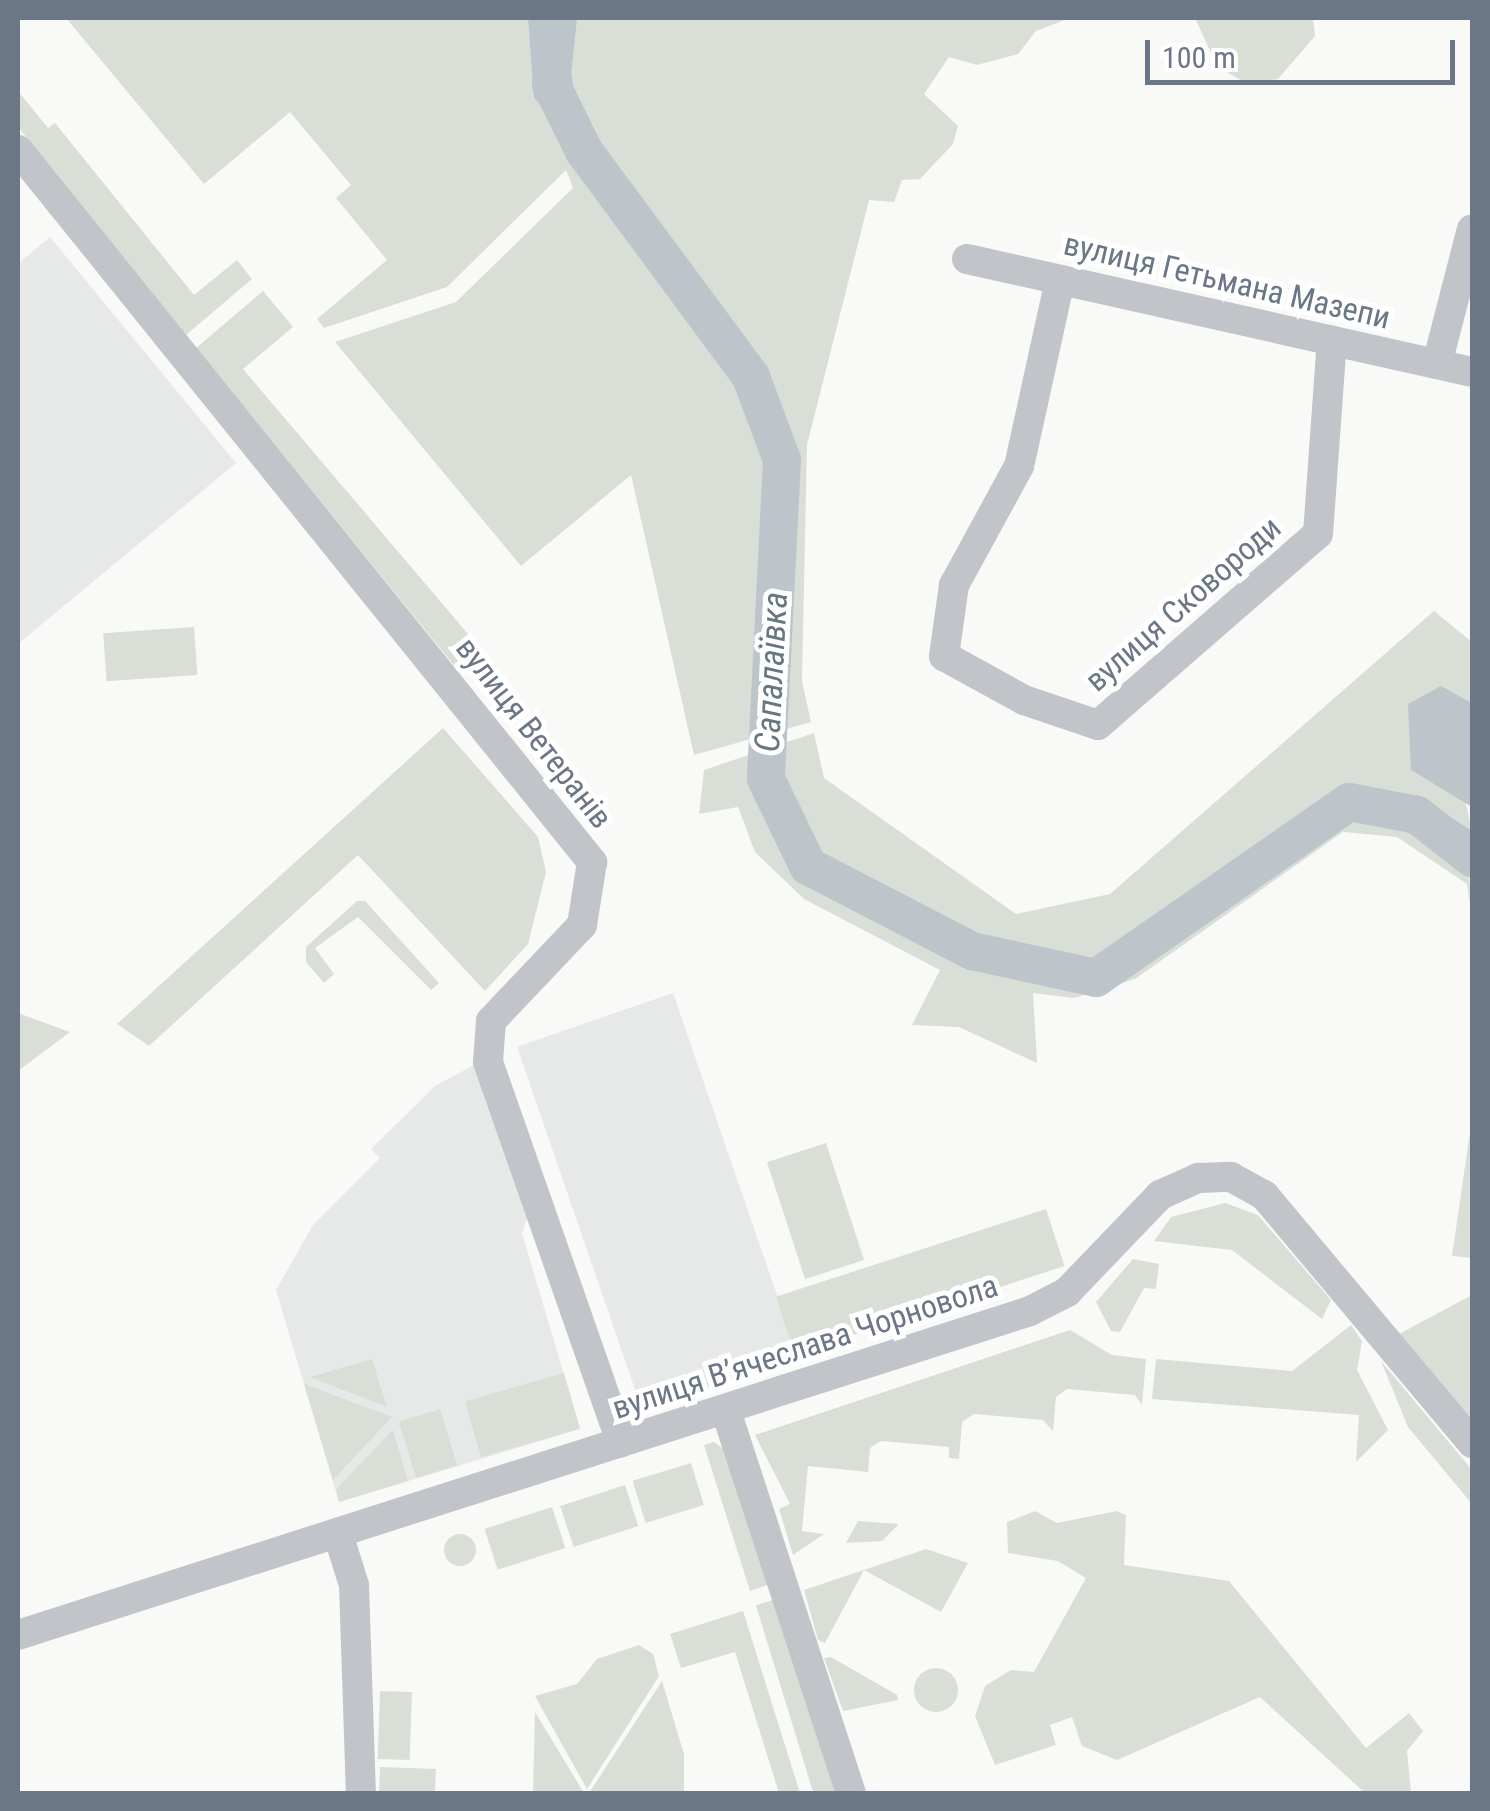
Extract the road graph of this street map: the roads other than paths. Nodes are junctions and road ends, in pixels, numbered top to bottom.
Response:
1 (18, 150) edge
2 (1472, 230) edge
3 (967, 259) dead end
4 (1060, 280) junction
5 (1332, 341) junction
6 (1437, 364) junction
7 (1472, 372) edge
8 (726, 1411) junction
9 (621, 1442) junction
10 (1472, 1443) edge
11 (338, 1534) junction
12 (18, 1635) edge
13 (361, 1794) edge
14 (850, 1794) edge

1 - 9 street, вулиця Ветеранів
2 - 6 street
3 - 4 street, вулиця Гетьмана Мазепи
4 - 5 street, вулиця Гетьмана Мазепи
4 - 5 street, вулиця Сковороди
5 - 6 street, вулиця Гетьмана Мазепи
6 - 7 street, вулиця Гетьмана Мазепи
8 - 9 street, вулиця Вʼячеслава Чорновола
8 - 10 street, вулиця Вʼячеслава Чорновола
8 - 14 street
9 - 11 street, вулиця Вʼячеслава Чорновола
11 - 12 street, вулиця Вʼячеслава Чорновола
11 - 13 street

